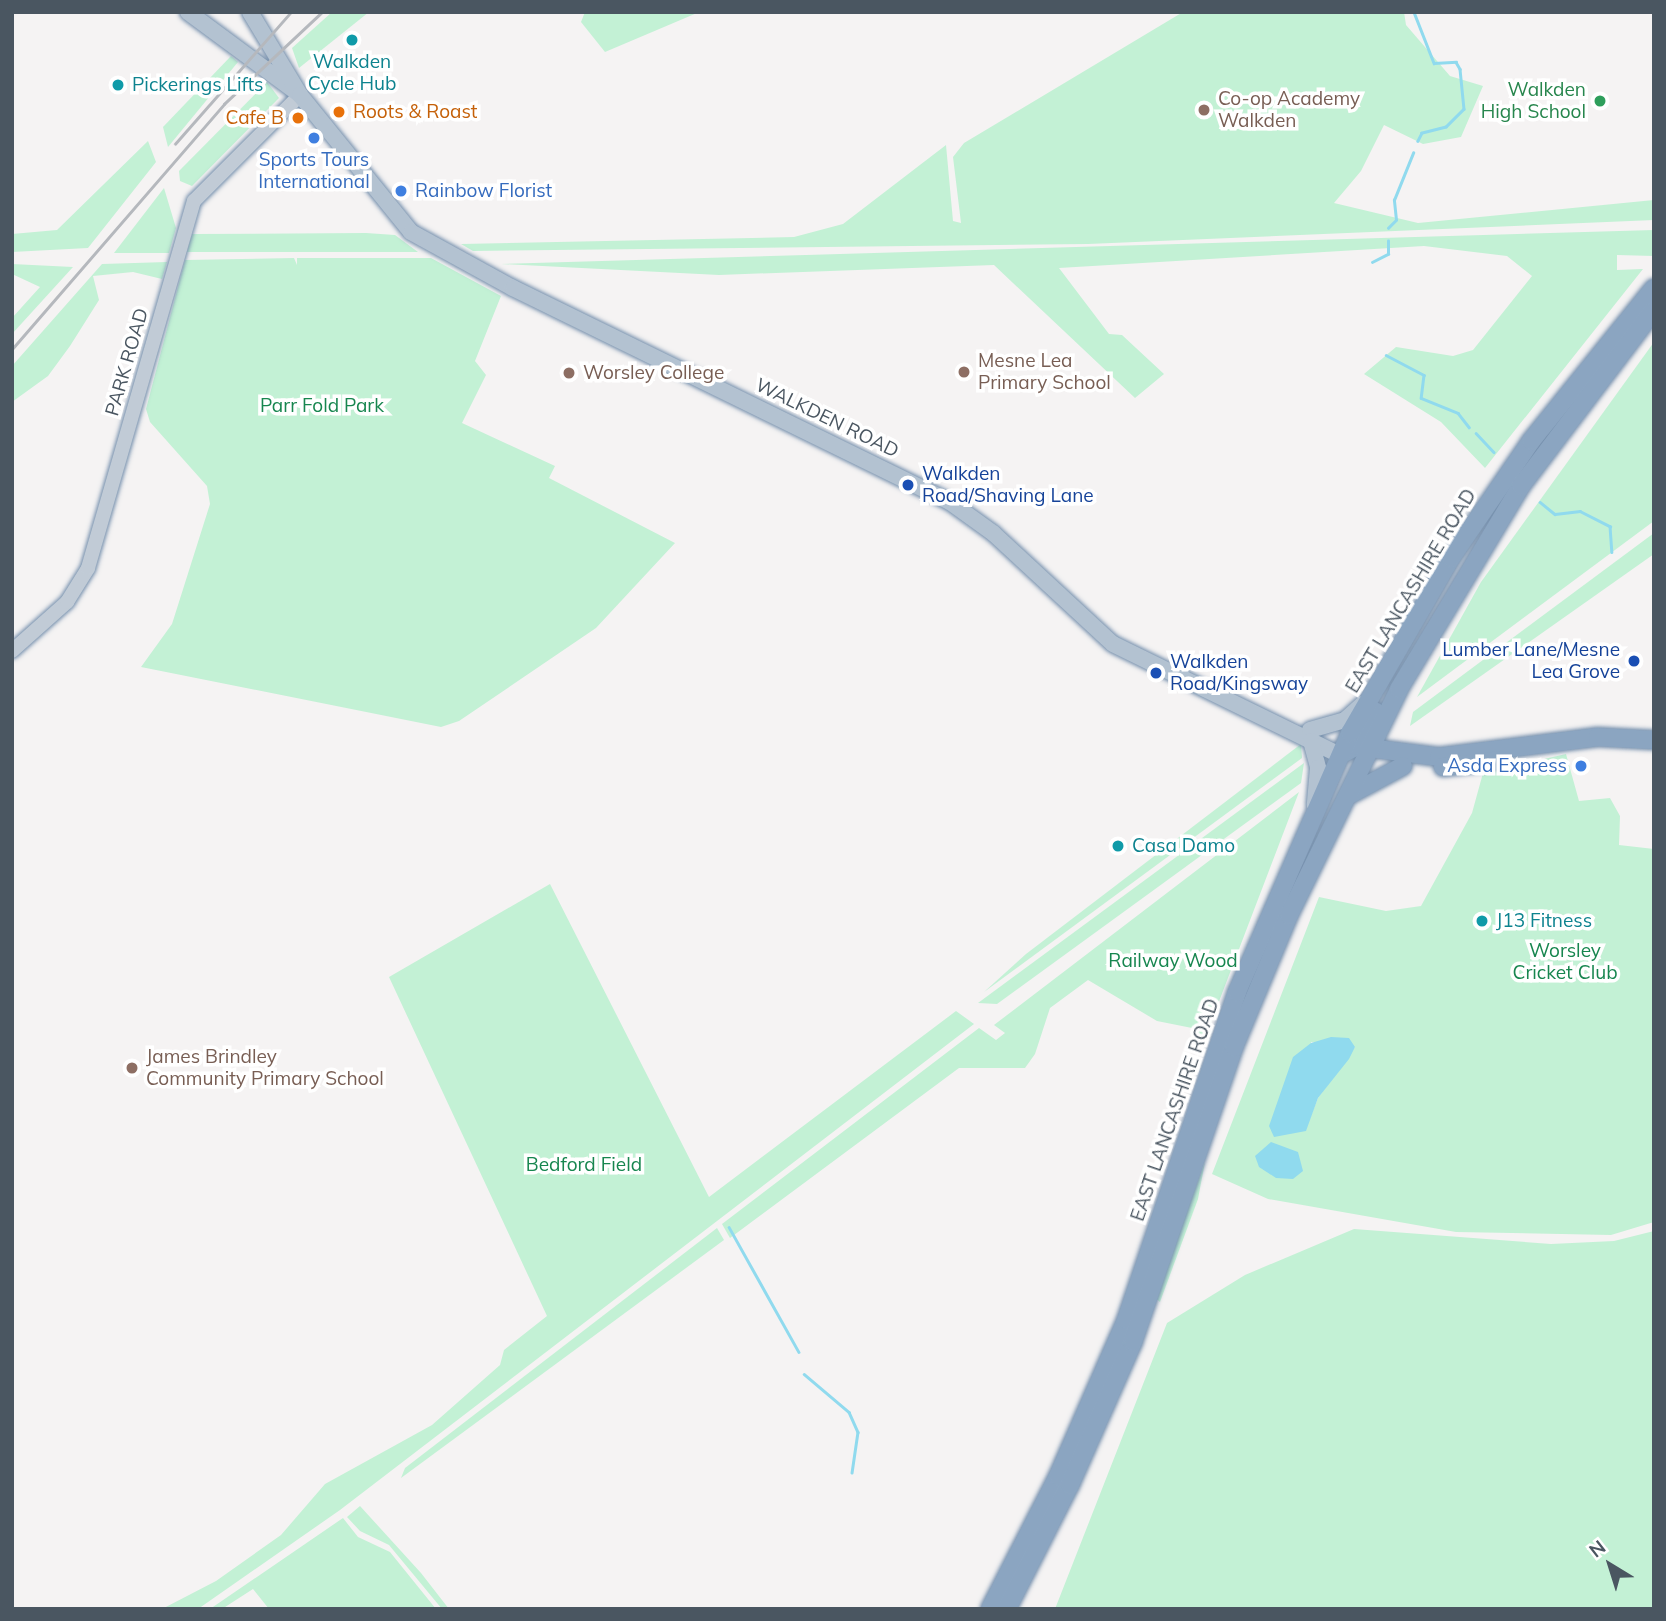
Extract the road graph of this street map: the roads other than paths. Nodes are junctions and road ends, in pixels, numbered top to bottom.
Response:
1 (188, 12) edge
2 (250, 12) edge
3 (275, 50) junction
4 (258, 66) junction
5 (300, 95) junction
6 (1654, 288) edge
7 (1654, 310) edge
8 (1521, 486) junction
9 (12, 651) edge
10 (1399, 689) junction
11 (1369, 698) junction
12 (1310, 735) junction
13 (1654, 740) edge
14 (1355, 752) junction
15 (1403, 760) junction
16 (1347, 797) junction
17 (1315, 805) junction
18 (1249, 964) junction
19 (990, 1609) edge
20 (1007, 1609) edge

1 - 4 main road
2 - 3 main road, WALKDEN ROAD
3 - 4 main road
3 - 5 main road, WALKDEN ROAD
4 - 5 main road
5 - 9 street, PARK ROAD
5 - 12 main road, WALKDEN ROAD
6 - 11 highway, EAST LANCASHIRE ROAD
7 - 8 highway, EAST LANCASHIRE ROAD
8 - 10 highway, EAST LANCASHIRE ROAD
8 - 14 highway
10 - 14 highway, EAST LANCASHIRE ROAD
10 - 15 highway
11 - 12 main road
11 - 14 highway, EAST LANCASHIRE ROAD
12 - 14 main road, WALKDEN ROAD
12 - 17 main road
13 - 15 highway, WALKDEN ROAD
14 - 15 highway, WALKDEN ROAD
14 - 16 highway, EAST LANCASHIRE ROAD
14 - 17 highway, EAST LANCASHIRE ROAD
14 - 18 highway
15 - 16 highway
16 - 20 highway, EAST LANCASHIRE ROAD
17 - 18 highway, EAST LANCASHIRE ROAD
18 - 19 highway, EAST LANCASHIRE ROAD

